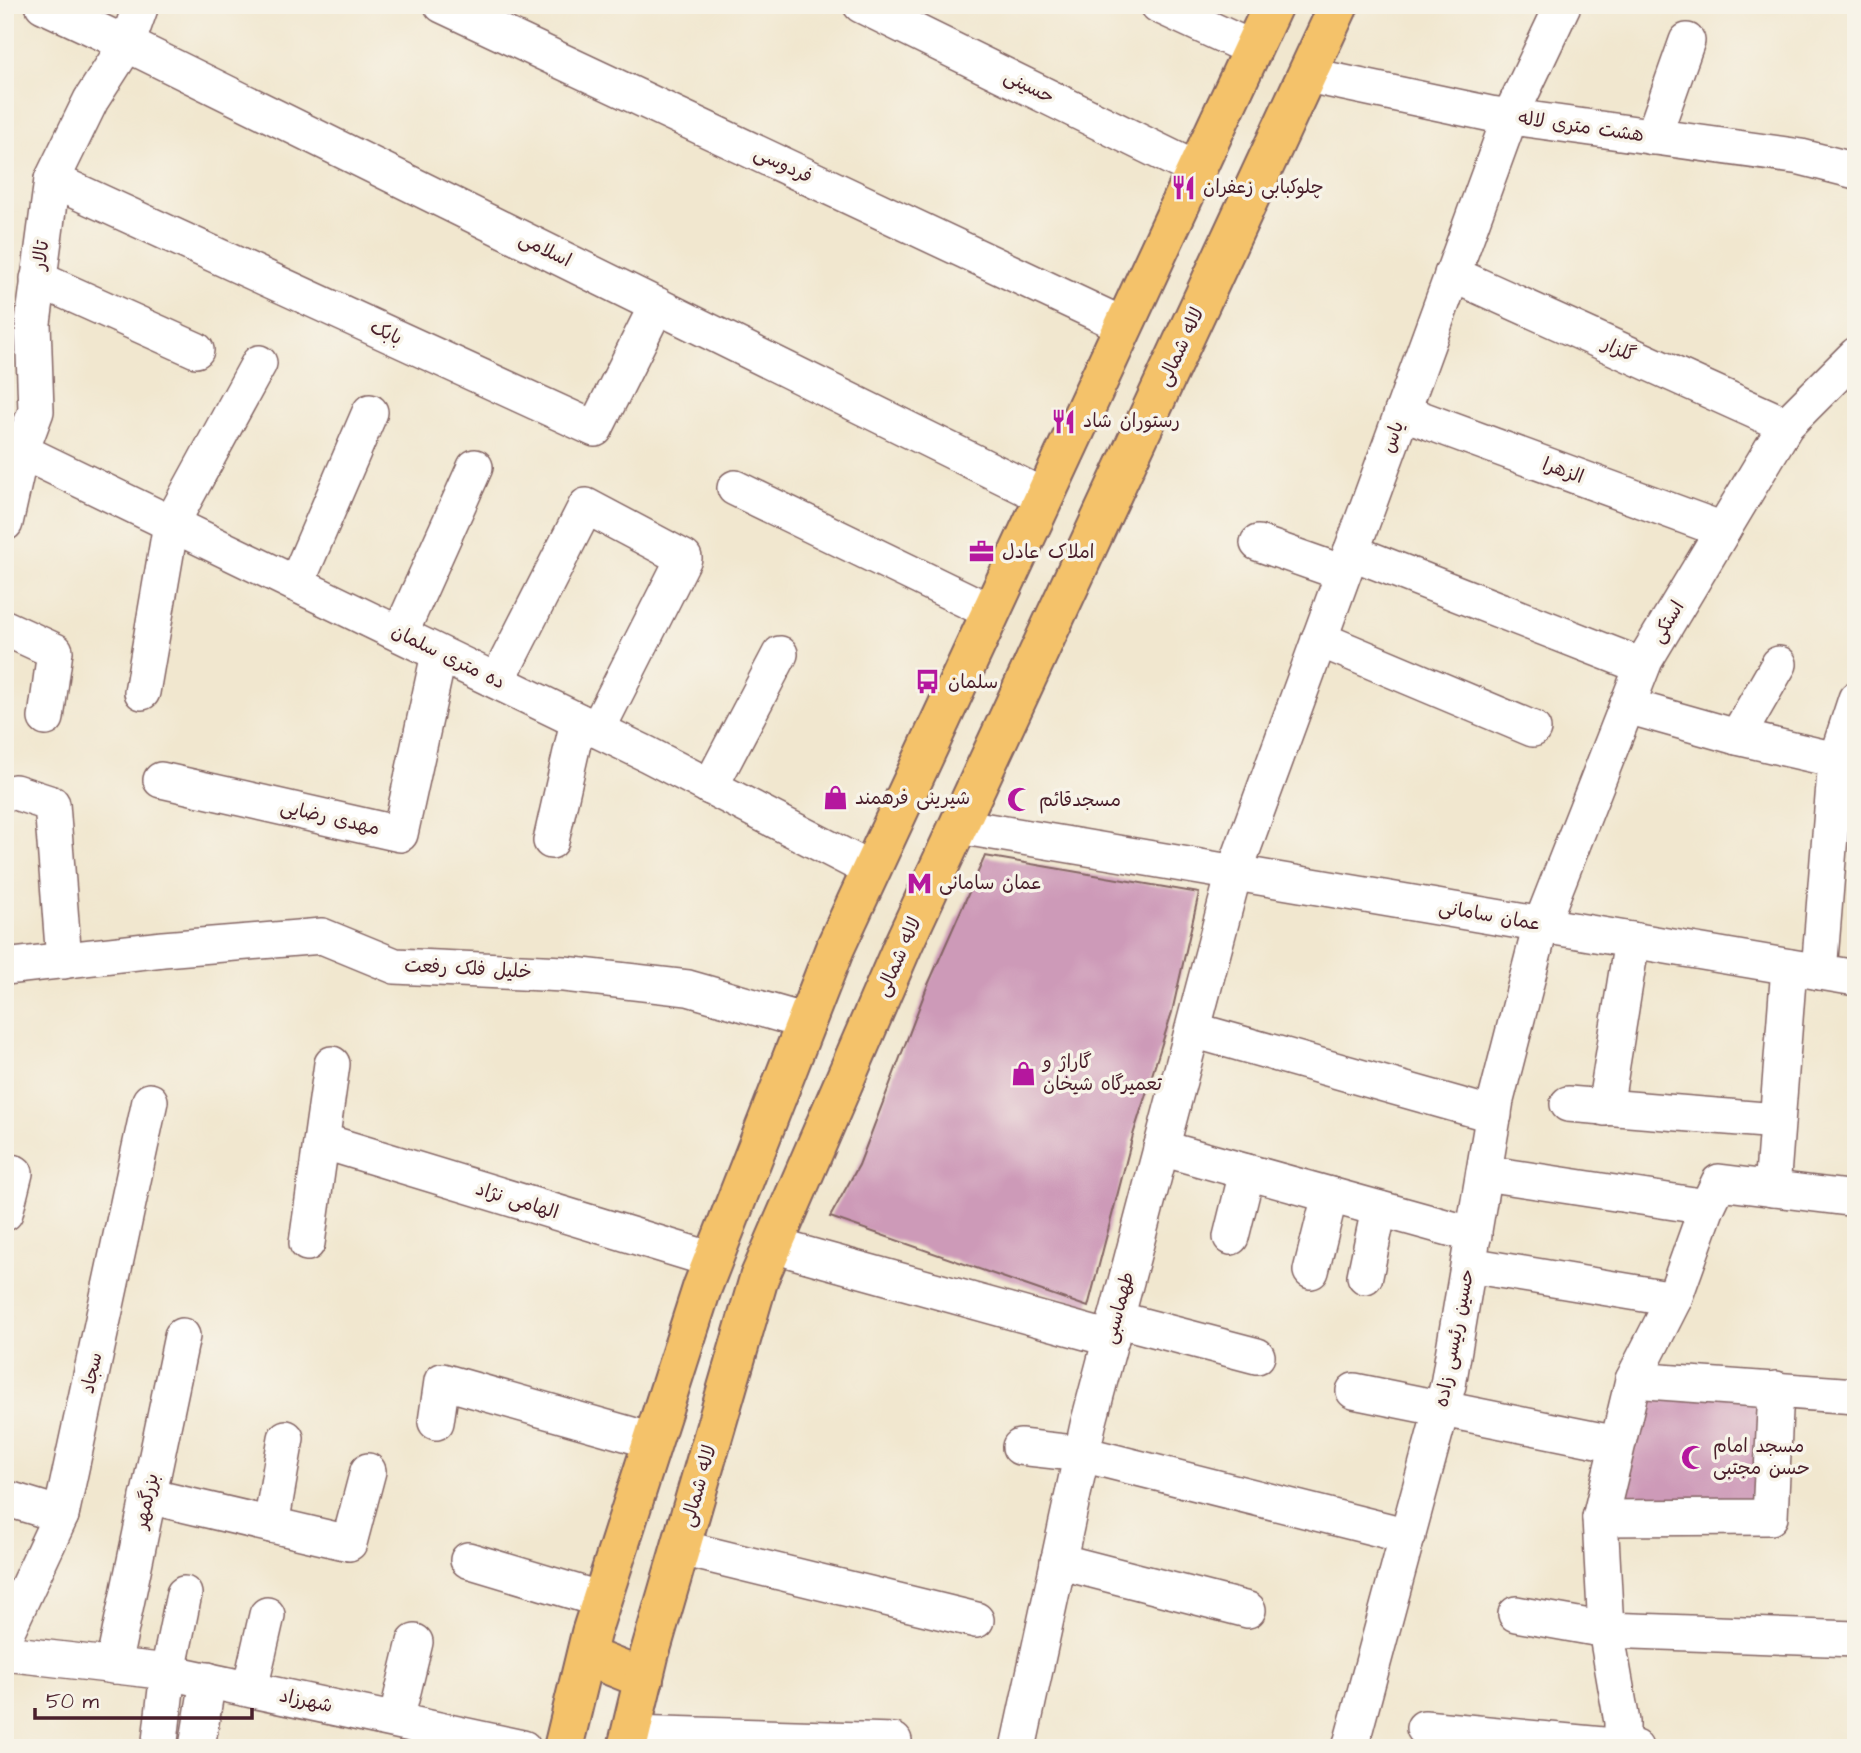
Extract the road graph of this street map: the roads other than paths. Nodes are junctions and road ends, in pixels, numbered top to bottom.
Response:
1 (43, 5) edge
2 (141, 5) edge
3 (442, 5) edge
4 (861, 5) edge
5 (1158, 5) edge
6 (1273, 5) edge
7 (1339, 5) edge
8 (1563, 5) edge
9 (1687, 41) dead end
10 (127, 44) junction
11 (1252, 49) junction
12 (1307, 75) junction
13 (1510, 117) junction
14 (1653, 137) junction
15 (1197, 170) junction
16 (1856, 171) edge
17 (52, 180) junction
18 (1159, 251) junction
19 (1452, 274) junction
20 (38, 279) junction
21 (657, 305) junction
22 (1199, 307) junction
23 (1125, 326) junction
24 (196, 350) dead end
25 (1856, 355) edge
26 (259, 363) dead end
27 (1093, 393) junction
28 (370, 412) dead end
29 (1402, 412) junction
30 (1786, 425) junction
31 (21, 451) junction
32 (1132, 451) junction
33 (475, 467) dead end
34 (735, 488) dead end
35 (1045, 497) junction
36 (5, 523) edge
37 (171, 524) junction
38 (1723, 530) junction
39 (1258, 543) dead end
40 (1347, 563) junction
41 (296, 584) junction
42 (991, 612) junction
43 (5, 628) edge
44 (400, 634) junction
45 (1319, 639) junction
46 (439, 654) junction
47 (780, 654) dead end
48 (1779, 664) dead end
49 (1642, 667) junction
50 (497, 681) junction
51 (142, 692) dead end
52 (1856, 699) edge
53 (1627, 706) junction
54 (46, 718) dead end
55 (588, 725) junction
56 (1534, 729) dead end
57 (1737, 737) junction
58 (1836, 760) junction
59 (162, 780) dead end
60 (710, 787) junction
61 (15, 792) dead end
62 (958, 827) junction
63 (551, 841) dead end
64 (871, 870) junction
65 (1234, 873) junction
66 (1541, 925) junction
67 (1632, 940) junction
68 (64, 961) junction
69 (5, 967) edge
70 (1804, 969) junction
71 (1856, 978) edge
72 (807, 1022) junction
73 (1193, 1030) junction
74 (332, 1064) dead end
75 (150, 1101) dead end
76 (1568, 1104) dead end
77 (1605, 1108) junction
78 (1494, 1115) junction
79 (1777, 1121) junction
80 (322, 1141) junction
81 (1161, 1148) junction
82 (5, 1171) edge
83 (1247, 1172) junction
84 (1484, 1173) junction
85 (1772, 1189) junction
86 (1713, 1194) junction
87 (1330, 1195) junction
88 (1856, 1199) edge
89 (1379, 1209) junction
90 (5, 1213) edge
91 (1231, 1237) dead end
92 (307, 1243) dead end
93 (1471, 1250) junction
94 (793, 1251) dead end
95 (713, 1260) junction
96 (1311, 1271) dead end
97 (1365, 1276) dead end
98 (1674, 1299) junction
99 (1113, 1329) junction
100 (182, 1336) dead end
101 (1257, 1356) dead end
102 (1633, 1380) junction
103 (1776, 1389) junction
104 (1354, 1391) dead end
105 (1856, 1396) edge
106 (1442, 1408) junction
107 (436, 1422) dead end
108 (286, 1438) dead end
109 (653, 1441) junction
110 (1618, 1444) junction
111 (1020, 1447) dead end
112 (1082, 1454) junction
113 (368, 1471) dead end
114 (149, 1496) junction
115 (5, 1498) edge
116 (61, 1515) junction
117 (1600, 1518) junction
118 (271, 1525) junction
119 (1408, 1536) junction
120 (681, 1548) junction
121 (468, 1560) dead end
122 (1058, 1561) junction
123 (184, 1594) dead end
124 (602, 1600) junction
125 (1248, 1610) dead end
126 (1516, 1614) dead end
127 (267, 1615) dead end
128 (976, 1620) dead end
129 (1606, 1630) junction
130 (5, 1635) edge
131 (1856, 1639) edge
132 (415, 1642) dead end
133 (5, 1653) edge
134 (586, 1656) junction
135 (113, 1666) junction
136 (167, 1672) junction
137 (644, 1679) junction
138 (208, 1680) junction
139 (250, 1689) junction
140 (396, 1720) junction
141 (1424, 1728) dead end
142 (432, 1738) edge
143 (628, 1740) edge
144 (160, 1741) dead end
145 (894, 1741) dead end
146 (197, 1747) edge
147 (1627, 1747) edge
148 (523, 1748) edge
149 (563, 1748) edge
150 (1018, 1748) edge
151 (1350, 1748) edge

1 - 10 street, اسلامی
2 - 10 street, تالار
3 - 23 street, فردوسی
4 - 15 street, حسینی
5 - 11 street
6 - 11 main road
7 - 12 main road, لاله شمالی
8 - 13 street, یاس
9 - 14 street
10 - 17 street, تالار
10 - 21 street, اسلامی
11 - 15 main road
12 - 13 street, هشت متری لاله
12 - 22 main road, لاله شمالی
13 - 14 street, هشت متری لاله
13 - 19 street, یاس
14 - 16 street, هشت متری لاله
15 - 18 main road
17 - 20 street, تالار
17 - 21 street, بابک
18 - 22 main road
18 - 23 main road
19 - 29 street, یاس
19 - 30 street, گلزار
20 - 24 street
20 - 31 street, تالار
21 - 35 street, اسلامی
22 - 32 main road, لاله شمالی
23 - 27 main road
25 - 30 street, استکی
26 - 37 street
27 - 32 main road
27 - 35 main road
28 - 41 street
29 - 38 street, الزهرا
29 - 40 street, یاس
30 - 38 street, استکی
31 - 36 street, تالار
31 - 37 street, ده متری سلمان
32 - 62 main road, لاله شمالی
33 - 44 street
34 - 42 street
35 - 42 main road
37 - 41 street, ده متری سلمان
37 - 51 street
38 - 49 street, استکی
39 - 40 street
40 - 45 street, یاس
40 - 49 street
41 - 44 street, ده متری سلمان
42 - 64 main road
43 - 54 street
44 - 46 street, ده متری سلمان
45 - 56 street
45 - 65 street, یاس
46 - 50 street, ده متری سلمان
46 - 59 street, مهدی رضایی
47 - 60 street
48 - 57 street
49 - 53 street, استکی
50 - 55 street, ده متری سلمان
50 - 55 street
52 - 58 street
53 - 57 street
53 - 66 street, استکی
55 - 60 street, ده متری سلمان
55 - 63 street
57 - 58 street
58 - 70 street
60 - 64 street, ده متری سلمان
61 - 68 street
62 - 65 street, عمان سامانی
62 - 120 main road, لاله شمالی
64 - 72 main road
65 - 66 street, عمان سامانی
65 - 73 street, طهماسبی
66 - 67 street, عمان سامانی
66 - 78 street, حسین رئیسی زاده
67 - 70 street, عمان سامانی
67 - 77 street
68 - 69 street, خلیل فلک رفعت
68 - 72 street, خلیل فلک رفعت
70 - 71 street, عمان سامانی
70 - 79 street
72 - 95 main road
73 - 78 street
73 - 81 street, طهماسبی
74 - 80 street
75 - 116 street, سجاد
76 - 77 street
77 - 79 street
78 - 84 street, حسین رئیسی زاده
79 - 85 street
80 - 92 street
80 - 95 street, الهامی نژاد
81 - 83 street
81 - 99 street, طهماسبی
82 - 90 street
83 - 87 street
83 - 91 street
84 - 86 street
84 - 93 street, حسین رئیسی زاده
85 - 86 street
85 - 88 street
86 - 98 street
87 - 89 street
87 - 96 street
89 - 93 street
89 - 97 street
93 - 98 street
93 - 106 street, حسین رئیسی زاده
94 - 99 street
95 - 109 main road
98 - 102 street
99 - 101 street
99 - 112 street, طهماسبی
100 - 114 street, بزرگمهر
102 - 103 street
102 - 110 street
103 - 105 street
103 - 117 street
104 - 106 street
106 - 110 street
106 - 119 street, حسین رئیسی زاده
107 - 109 street
108 - 118 street
109 - 124 main road
110 - 117 street
111 - 112 street
112 - 119 street
112 - 122 street, طهماسبی
113 - 118 street
114 - 118 street
114 - 135 street, بزرگمهر
115 - 116 street
116 - 130 street, سجاد
117 - 129 street
119 - 151 street, حسین رئیسی زاده
120 - 128 street
120 - 137 main road, لاله شمالی
121 - 124 street
122 - 125 street
122 - 150 street, طهماسبی
123 - 136 street
124 - 134 main road
126 - 129 street
127 - 139 street
129 - 131 street
129 - 147 street
132 - 140 street
133 - 135 street, شهرزاد
134 - 137 main road
134 - 149 main road
135 - 136 street, شهرزاد
136 - 138 street, شهرزاد
136 - 144 street
137 - 143 main road, لاله شمالی
138 - 139 street, شهرزاد
138 - 146 street
139 - 140 street, شهرزاد
140 - 142 street, شهرزاد
141 - 147 street
142 - 148 street, شهرزاد
143 - 145 street

